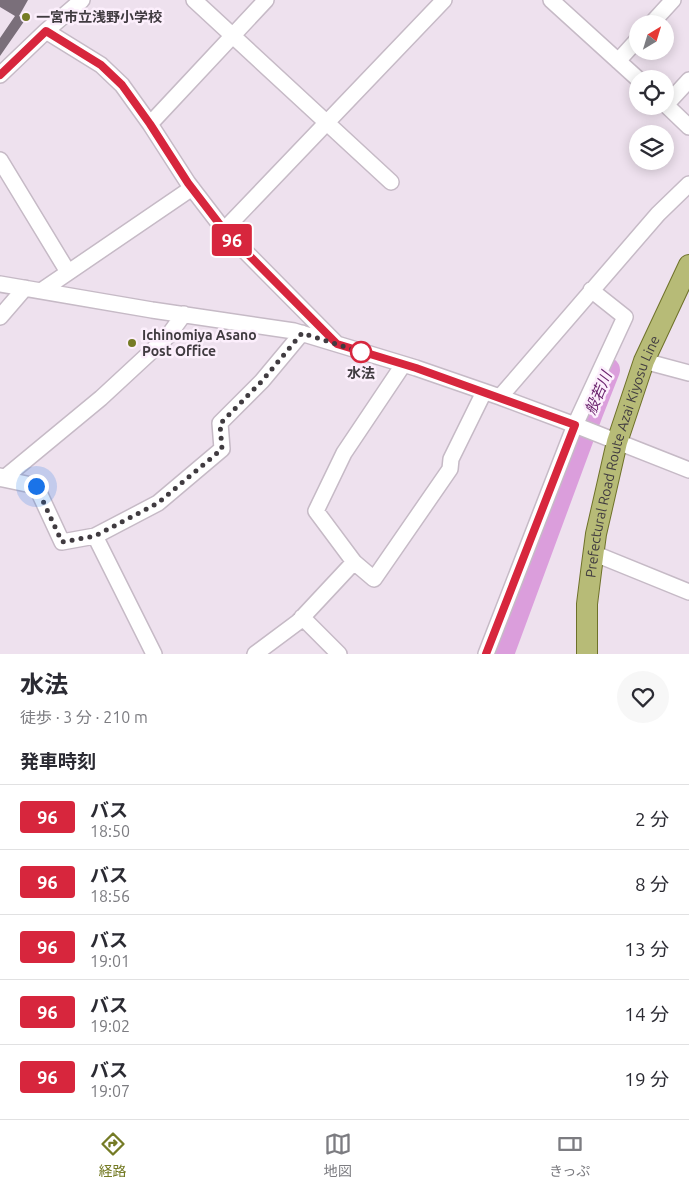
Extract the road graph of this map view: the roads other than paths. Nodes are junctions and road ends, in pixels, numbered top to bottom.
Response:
1 (82, 0) edge
2 (194, 0) edge
3 (266, 0) edge
4 (444, 0) edge
5 (551, 0) edge
6 (673, 0) edge
7 (659, 15) edge
8 (46, 31) junction
9 (233, 36) junction
10 (629, 49) edge
11 (618, 61) junction
12 (629, 71) edge
13 (0, 75) edge
14 (689, 80) edge
15 (674, 96) edge
16 (674, 112) edge
17 (150, 124) junction
18 (326, 125) junction
19 (689, 127) edge
20 (0, 160) edge
21 (391, 182) dead end
22 (689, 184) edge
23 (192, 188) junction
24 (224, 230) junction
25 (689, 265) edge
26 (68, 272) junction
27 (0, 284) edge
28 (25, 288) junction
29 (41, 290) junction
30 (591, 290) junction
31 (184, 314) junction
32 (0, 317) edge
33 (302, 333) junction
34 (337, 344) junction
35 (644, 361) junction
36 (403, 365) junction
37 (689, 373) edge
38 (484, 392) junction
39 (500, 398) junction
40 (575, 425) junction
41 (609, 438) junction
42 (689, 470) edge
43 (2, 477) edge
44 (95, 536) junction
45 (594, 553) junction
46 (354, 562) junction
47 (689, 592) edge
48 (302, 617) junction
49 (154, 654) edge
50 (255, 654) edge
51 (339, 654) edge
52 (486, 654) edge
53 (587, 654) edge

1 - 8 street
2 - 9 street
3 - 9 street
4 - 18 street
5 - 11 street
6 - 7 street
8 - 13 street
8 - 17 street
9 - 17 street
9 - 18 street
10 - 11 street
11 - 12 street
14 - 15 street
16 - 19 street
17 - 23 street
18 - 21 street
18 - 24 street
20 - 26 street
22 - 30 street
23 - 24 street
23 - 26 street
24 - 34 street
25 - 35 main road, Prefectural Road Route Azai Kiyosu Line
26 - 29 street
27 - 28 street
28 - 29 street
28 - 32 street
29 - 31 street
30 - 39 street
30 - 40 street
31 - 33 street
31 - 43 street
33 - 34 street
33 - 44 street
34 - 36 street
35 - 37 street
35 - 41 main road, Prefectural Road Route Azai Kiyosu Line
36 - 38 street
36 - 46 street
38 - 39 street
38 - 46 street
39 - 40 street
40 - 41 street
40 - 52 street
41 - 42 street
41 - 45 main road, Prefectural Road Route Azai Kiyosu Line
43 - 44 street
44 - 49 street
45 - 47 street
45 - 53 main road, Prefectural Road Route Azai Kiyosu Line
46 - 48 street
48 - 50 street
48 - 51 street

